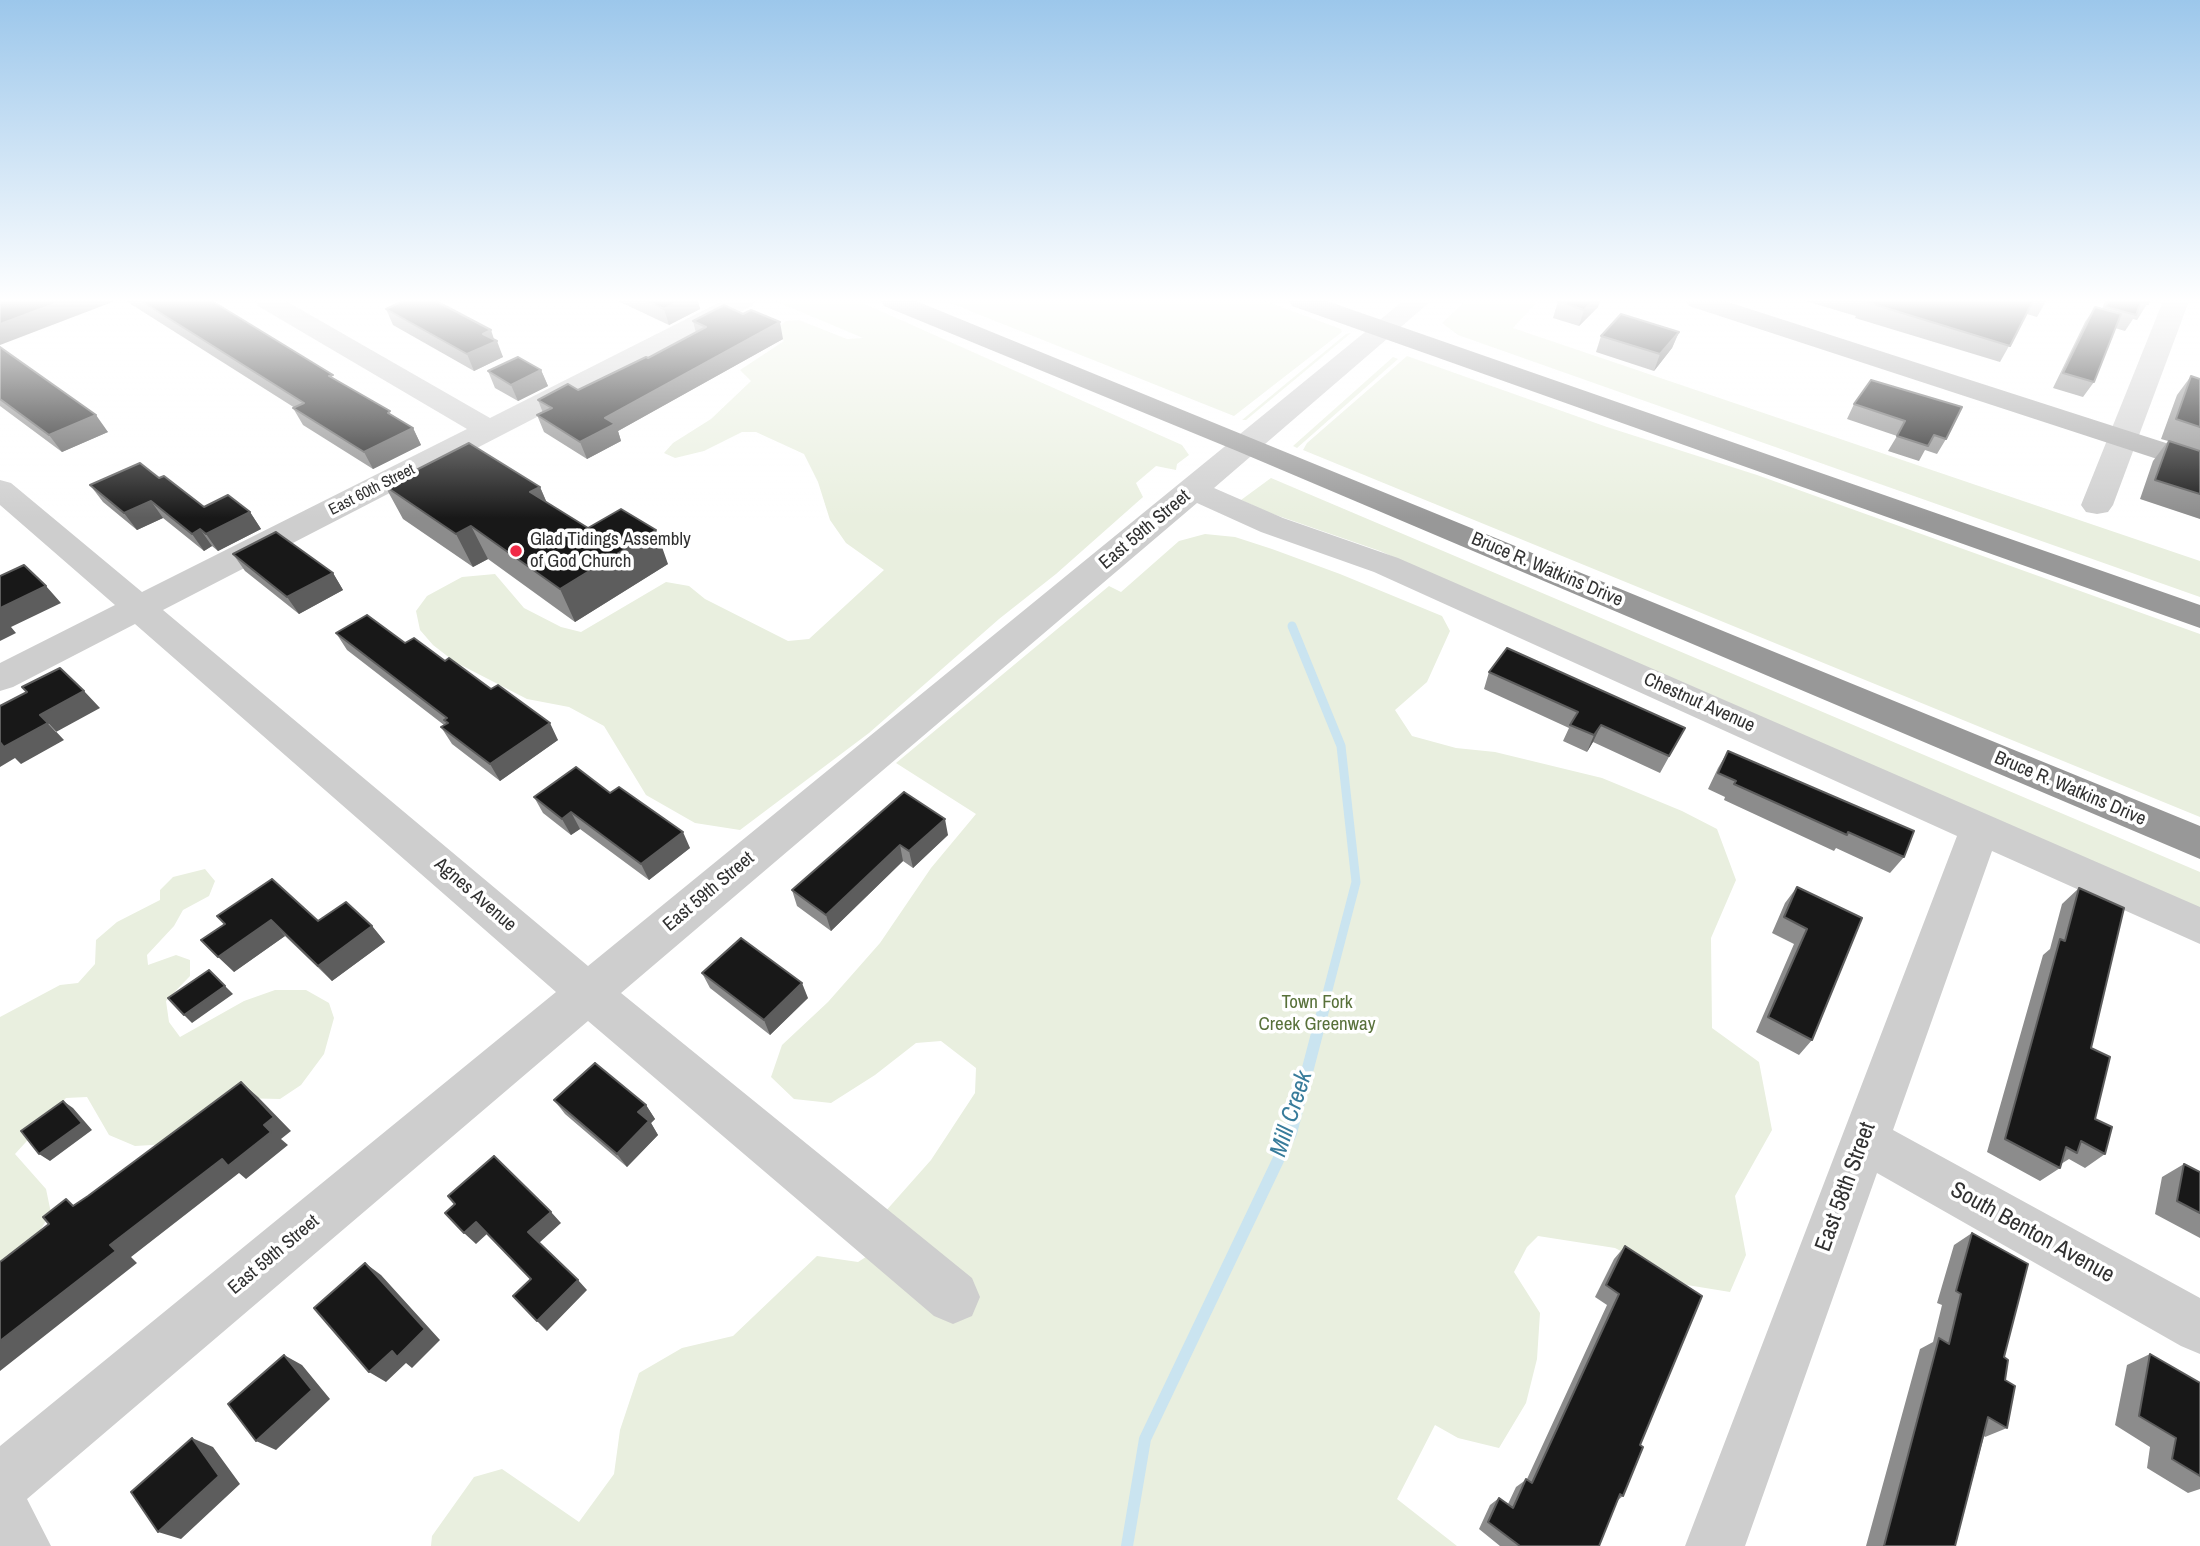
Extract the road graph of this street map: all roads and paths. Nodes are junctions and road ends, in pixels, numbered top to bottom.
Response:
1 (391, 373) edge
2 (602, 373) edge
3 (1069, 373) edge
4 (1333, 373) edge
5 (1507, 373) edge
6 (1918, 373) edge
7 (2149, 373) edge
8 (490, 430) junction
9 (2122, 439) junction
10 (1247, 445) junction
11 (2200, 464) edge
12 (0, 489) edge
13 (1193, 490) junction
14 (2097, 505) dead end
15 (139, 608) junction
16 (2200, 617) edge
17 (0, 678) edge
18 (1980, 828) junction
19 (2200, 843) edge
20 (2200, 926) edge
21 (588, 993) junction
22 (1863, 1139) junction
23 (953, 1297) dead end
24 (2200, 1327) edge
25 (0, 1483) edge
26 (0, 1510) edge
27 (21, 1546) edge
28 (1715, 1546) edge

1 - 8 street
2 - 8 street, East 60th Street
3 - 10 highway, Bruce R. Watkins Drive
4 - 10 street, East 59th Street
5 - 16 highway
6 - 9 main road
7 - 9 street
8 - 15 street, East 60th Street
9 - 11 main road
9 - 14 street
10 - 13 street, East 59th Street
10 - 19 highway, Bruce R. Watkins Drive
12 - 15 street, Agnes Avenue
13 - 18 street, Chestnut Avenue
13 - 21 street, East 59th Street
15 - 17 street, East 60th Street
15 - 21 street, Agnes Avenue
18 - 20 street, Chestnut Avenue
18 - 22 street, East 58th Street
21 - 23 street, Agnes Avenue
21 - 25 street, East 59th Street
22 - 24 street, South Benton Avenue
22 - 28 street, East 58th Street
26 - 27 street

